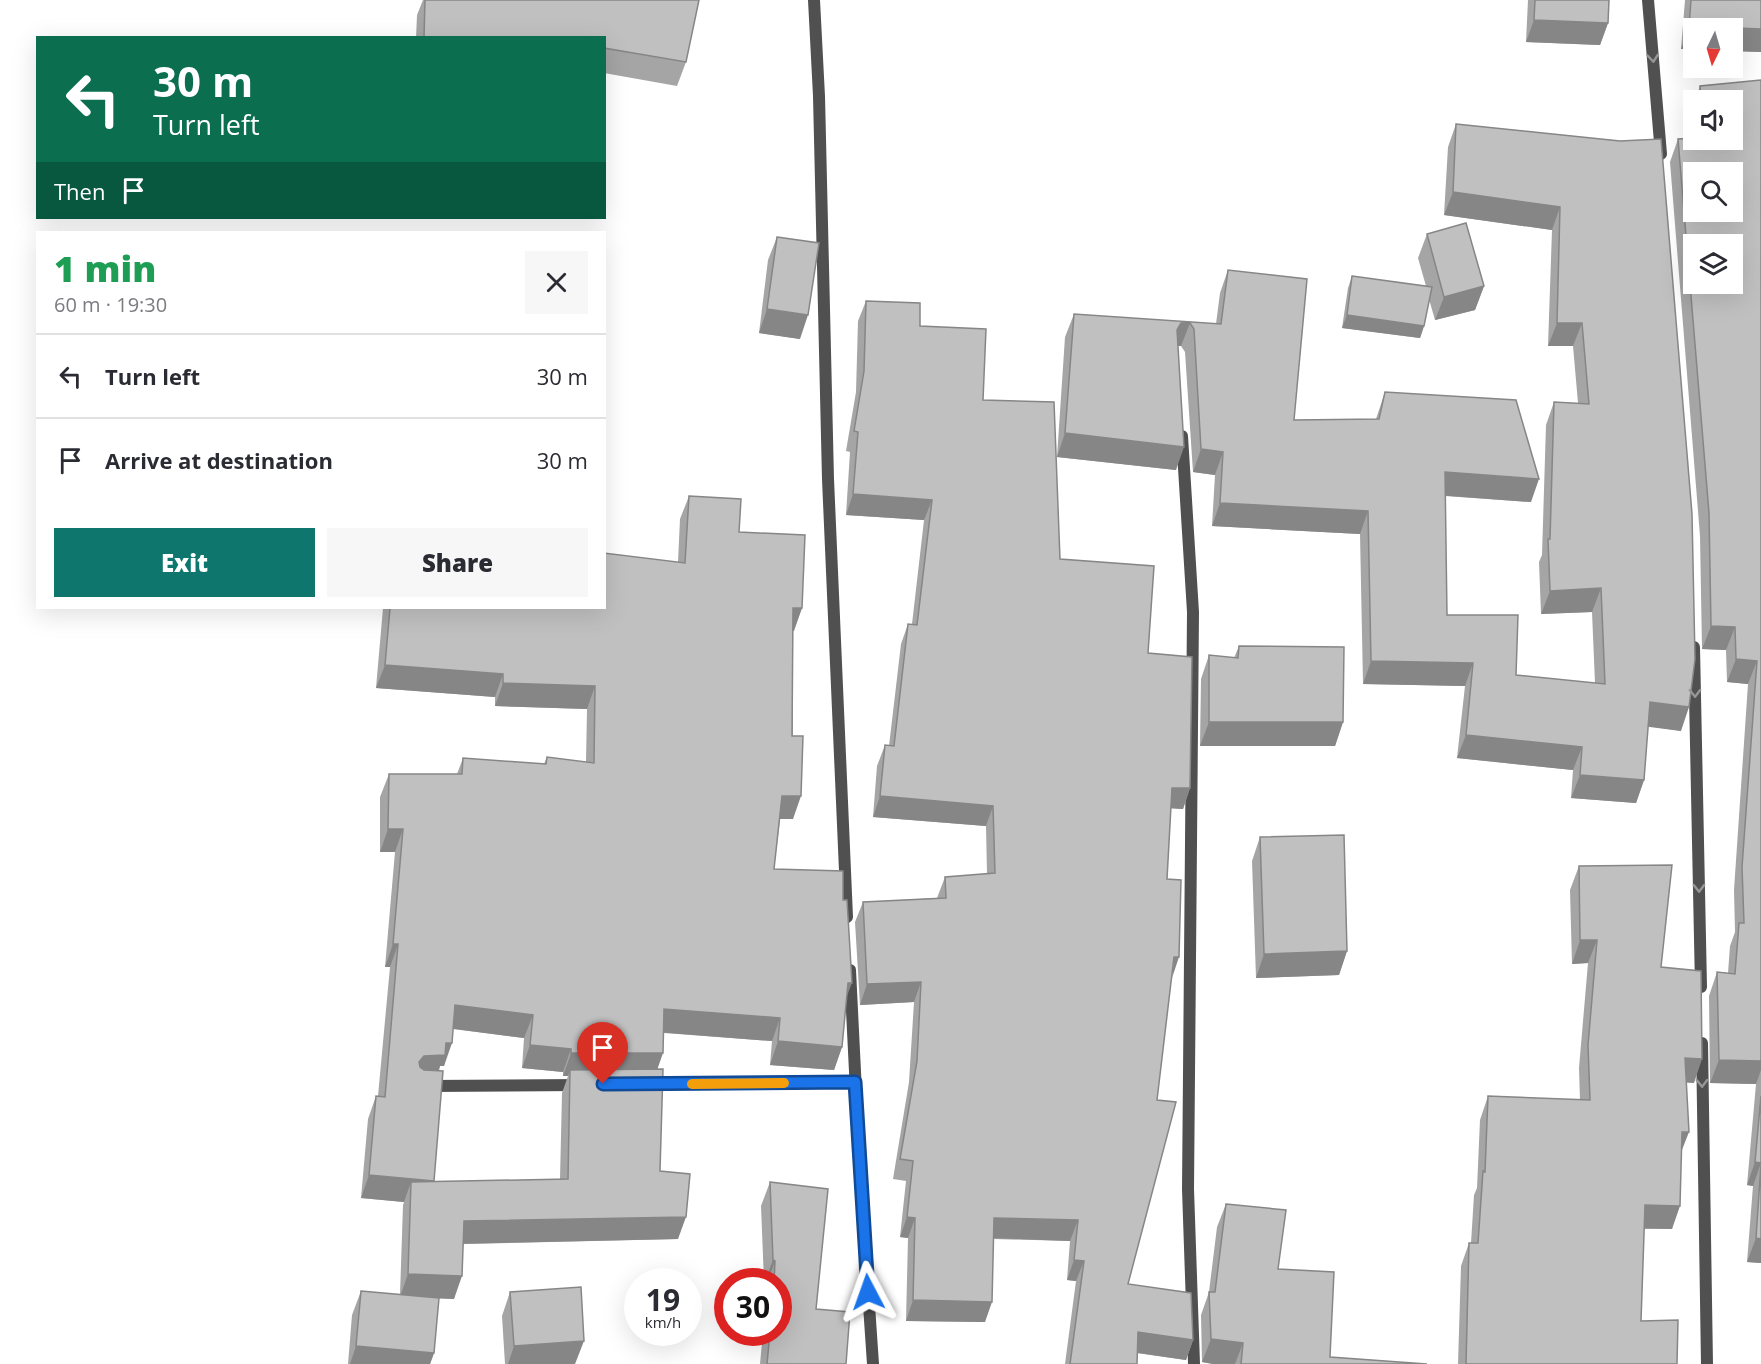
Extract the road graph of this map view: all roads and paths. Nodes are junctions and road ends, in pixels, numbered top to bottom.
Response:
1 (814, 0) edge
2 (1648, 0) edge
3 (1662, 167) edge
4 (1181, 424) edge
5 (1694, 632) edge
6 (848, 928) edge
7 (849, 952) edge
8 (1701, 999) edge
9 (1702, 1035) edge
10 (855, 1082) junction
11 (596, 1084) edge
12 (631, 1084) edge
13 (419, 1086) edge
14 (873, 1364) edge
15 (1194, 1364) edge
16 (1707, 1364) edge

1 - 6 street
2 -> 3 street
4 - 15 street
5 -> 8 street
7 - 10 street
9 -> 16 street
10 - 12 street
10 - 14 street
11 - 13 street

